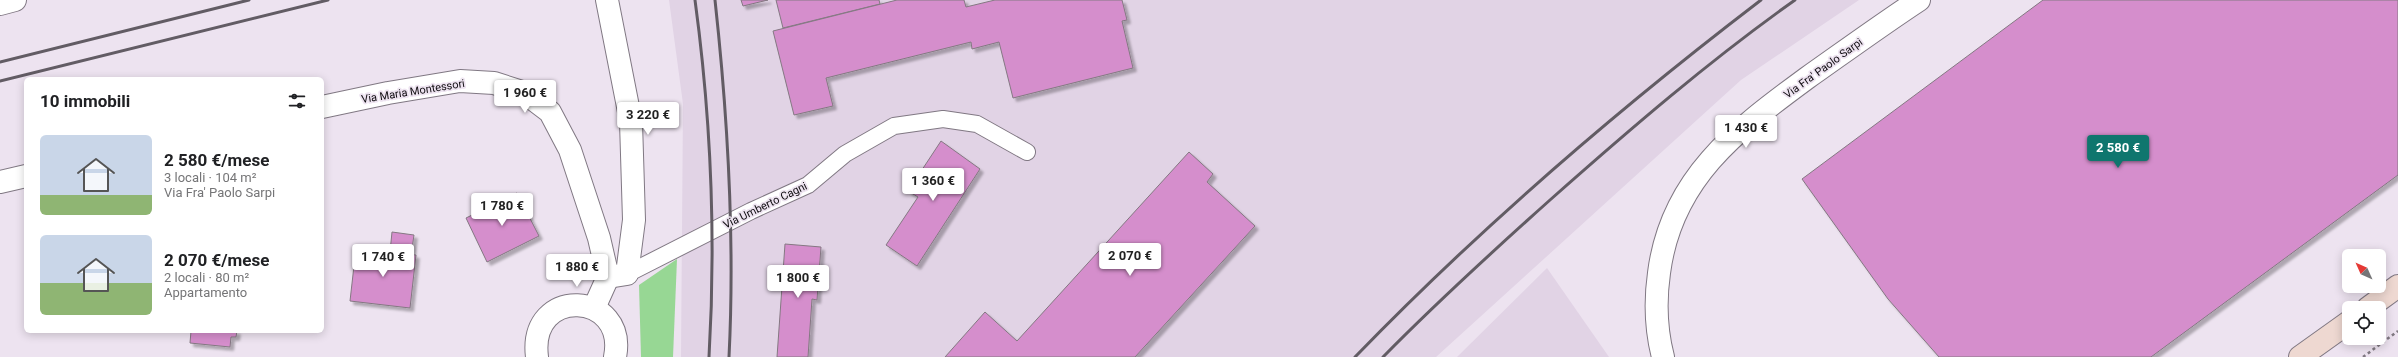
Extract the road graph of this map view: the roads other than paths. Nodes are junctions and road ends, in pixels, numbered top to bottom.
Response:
1 (15, 0) edge
2 (607, 0) edge
3 (1918, 0) edge
4 (0, 4) edge
5 (324, 107) edge
6 (1027, 152) dead end
7 (24, 176) edge
8 (0, 182) edge
9 (617, 276) junction
10 (2398, 286) edge
11 (2378, 301) edge
12 (594, 308) junction
13 (2342, 327) edge
14 (537, 357) edge
15 (615, 357) edge
16 (1663, 357) edge
17 (2300, 357) edge

1 - 4 street
2 - 9 street
3 - 16 street, Via Fra' Paolo Sarpi
5 - 9 street, Via Maria Montessori
6 - 9 lane, Via Umberto Cagni
7 - 8 street
9 - 12 street
10 - 11 main road
12 - 14 street
12 - 15 street
13 - 17 main road

